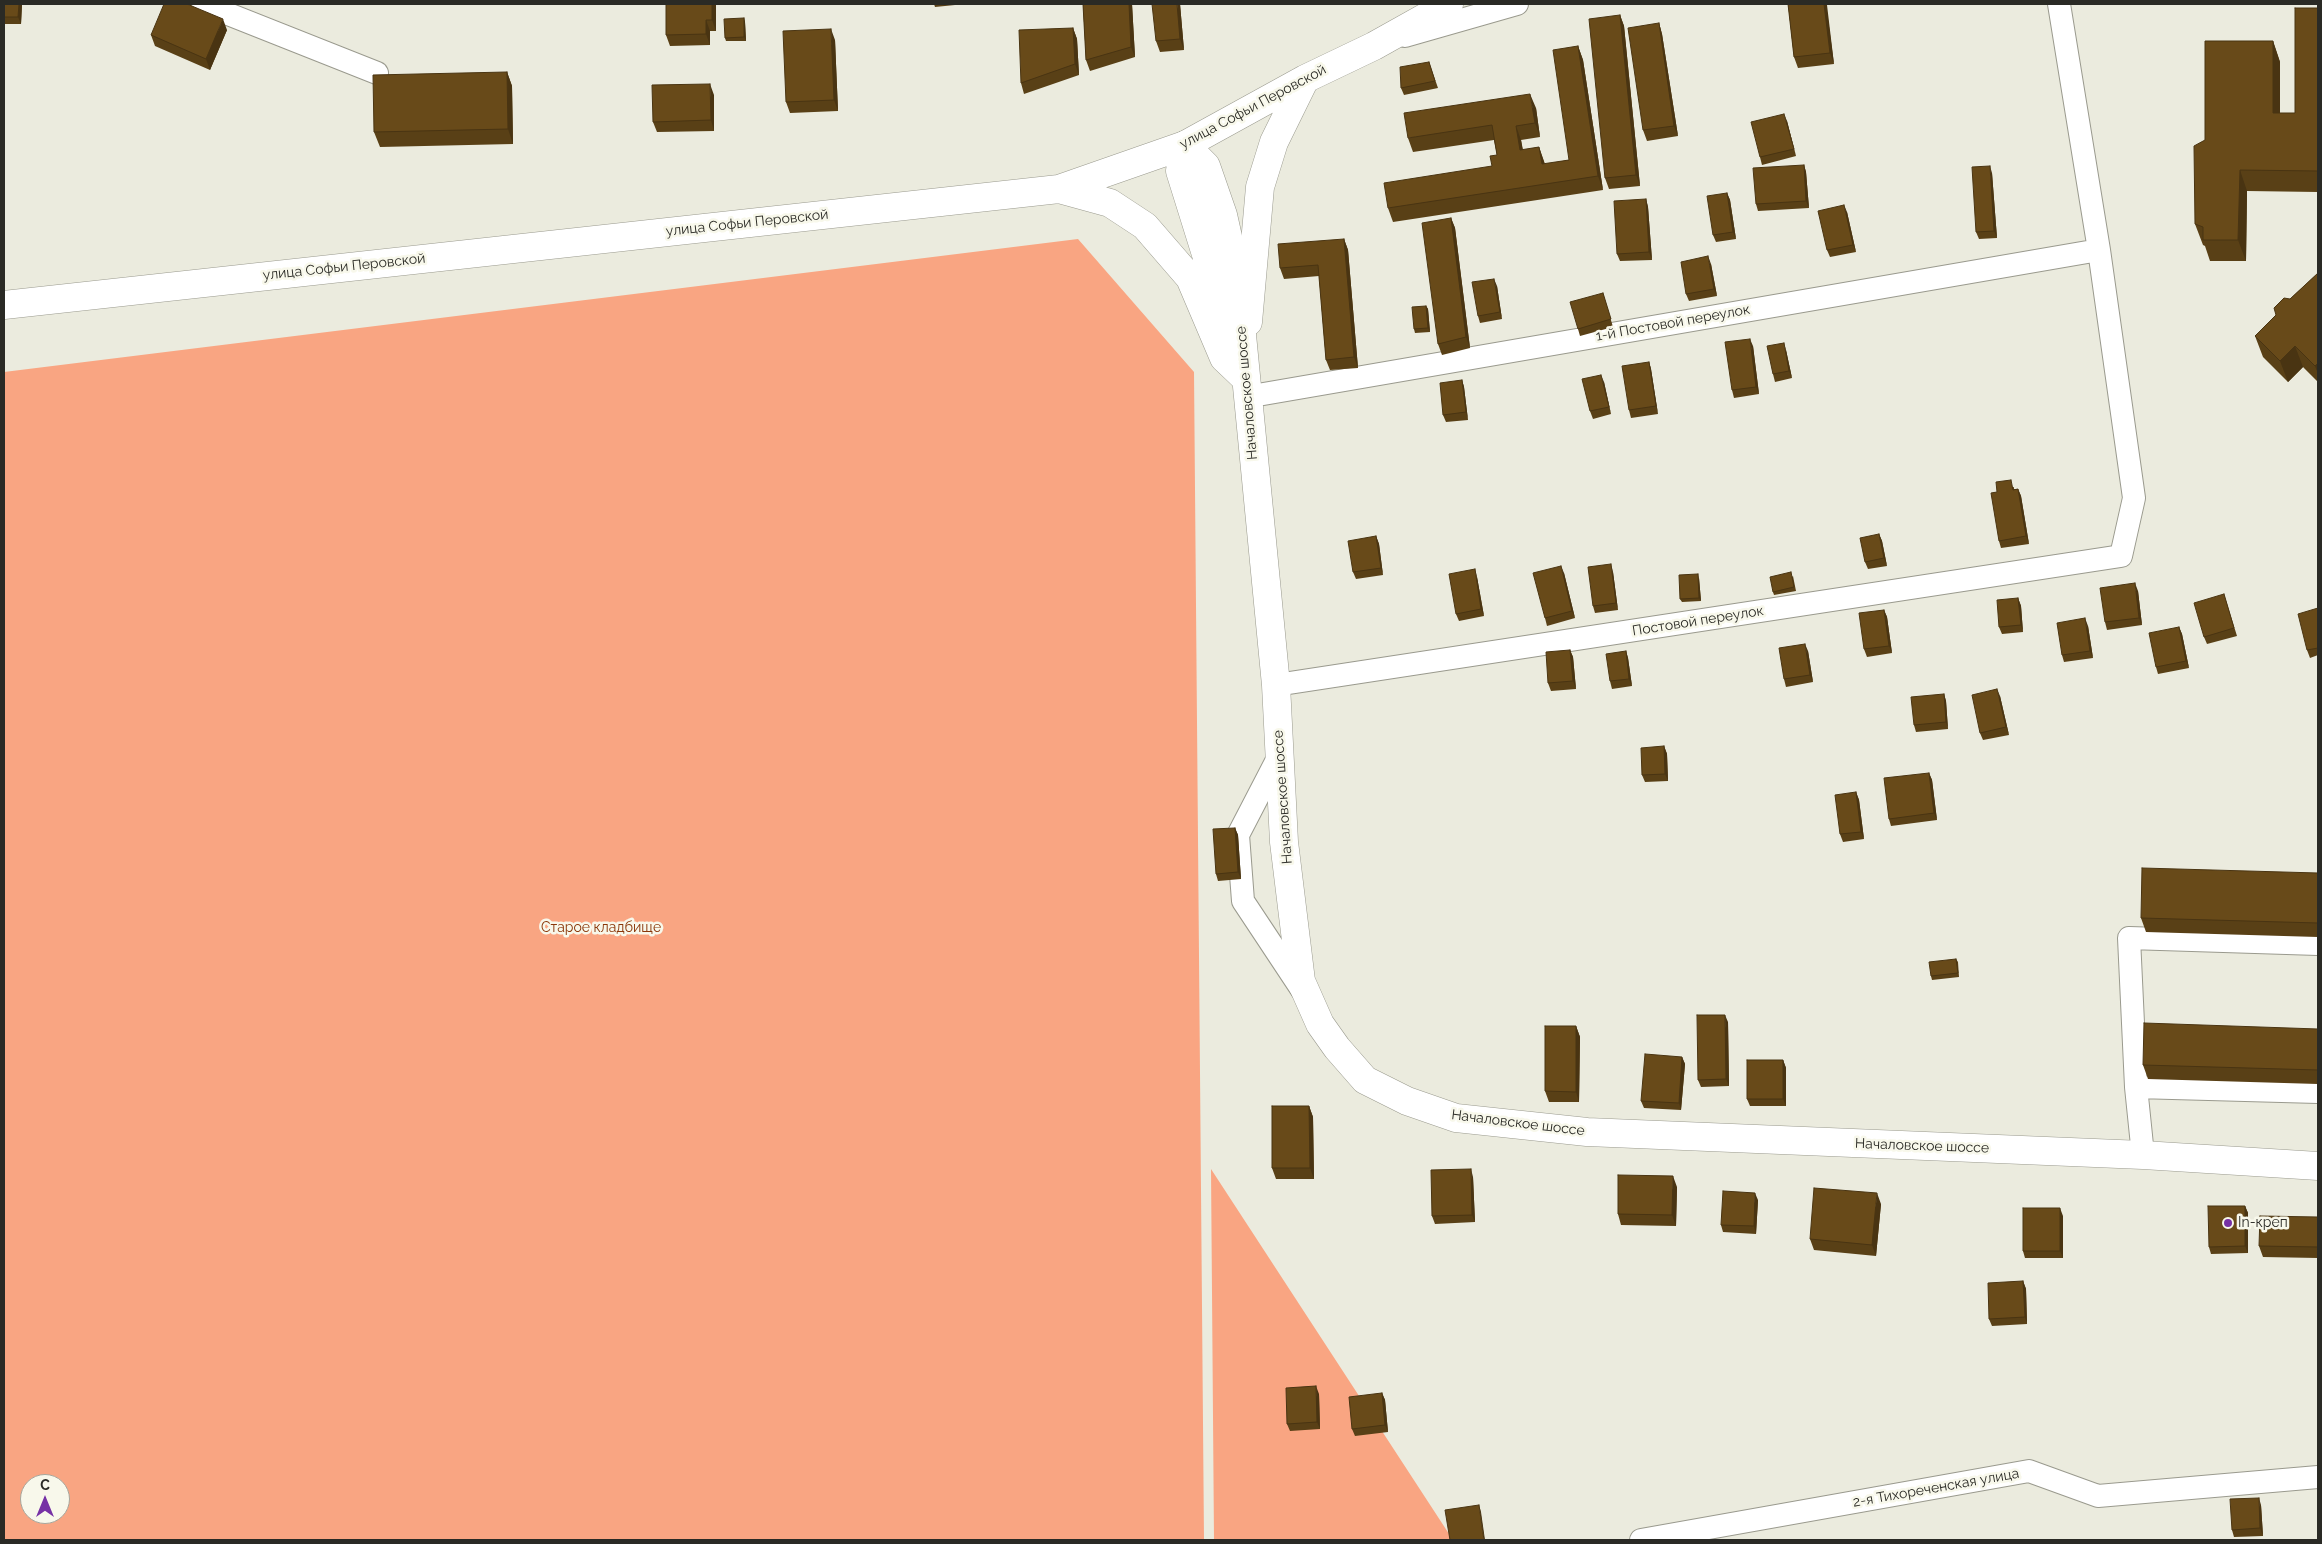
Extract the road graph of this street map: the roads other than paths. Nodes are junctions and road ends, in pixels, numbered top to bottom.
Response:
1 (202, 4) edge
2 (1449, 4) edge
3 (1517, 4) edge
4 (2058, 4) edge
5 (1374, 46) junction
6 (377, 73) edge
7 (1305, 78) junction
8 (1185, 145) junction
9 (1059, 188) junction
10 (2099, 250) junction
11 (4, 304) edge
12 (1245, 387) junction
13 (1276, 685) junction
14 (1280, 754) junction
15 (2318, 944) edge
16 (1312, 1006) junction
17 (2136, 1087) junction
18 (2318, 1092) edge
19 (2143, 1155) junction
20 (2318, 1166) edge
21 (2318, 1477) edge
22 (1641, 1540) edge

1 - 6 street
2 - 5 main road, улица Софьи Перовской
3 - 5 street
4 - 10 street
5 - 7 main road, улица Софьи Перовской
7 - 8 main road, улица Софьи Перовской
7 - 12 main road
8 - 9 main road, улица Софьи Перовской
8 - 12 main road, Началовское шоссе
9 - 11 main road, улица Софьи Перовской
9 - 12 main road
10 - 12 street, 1-й Постовой переулок
10 - 13 street, Постовой переулок
12 - 13 main road, Началовское шоссе
13 - 14 main road, Началовское шоссе
14 - 16 main road, Началовское шоссе
14 - 16 street
15 - 17 street
16 - 19 main road, Началовское шоссе
17 - 18 street
17 - 19 street
19 - 20 main road, Началовское шоссе
21 - 22 street, 2-я Тихореченская улица

